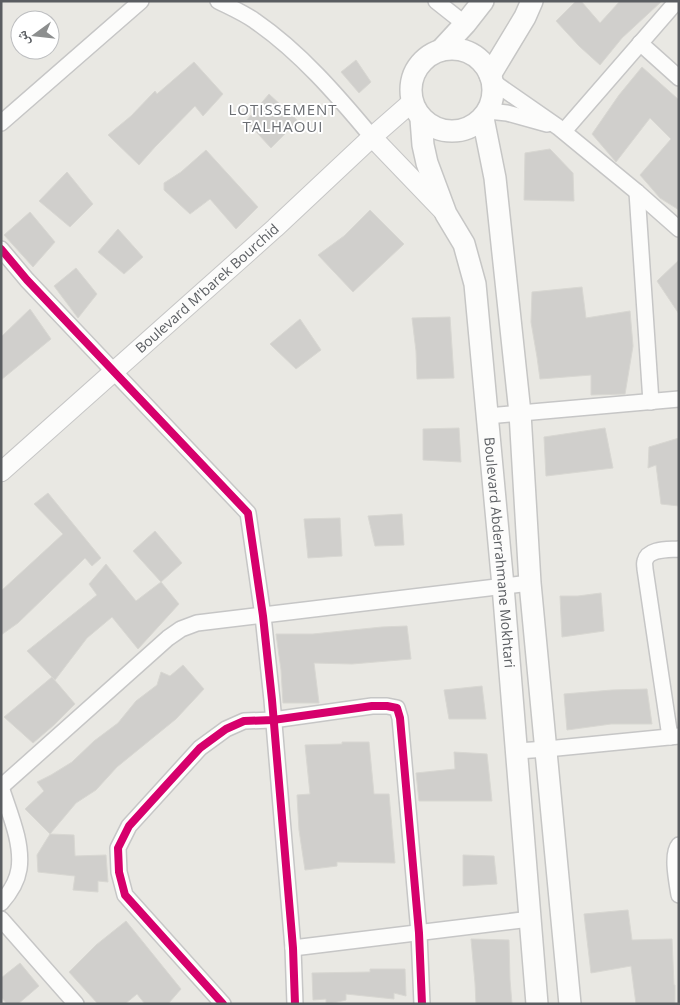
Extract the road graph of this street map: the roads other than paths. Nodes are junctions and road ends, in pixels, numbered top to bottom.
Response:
1 (141, 1) edge
2 (218, 1) edge
3 (436, 1) edge
4 (483, 1) edge
5 (532, 1) edge
6 (677, 1) edge
7 (465, 24) junction
8 (640, 43) junction
9 (441, 50) junction
10 (491, 78) junction
11 (679, 78) edge
12 (416, 110) junction
13 (486, 114) junction
14 (1, 124) edge
15 (561, 129) junction
16 (372, 137) junction
17 (637, 192) junction
18 (446, 214) junction
19 (679, 229) edge
20 (1, 249) edge
21 (115, 372) junction
22 (679, 399) edge
23 (651, 402) junction
24 (520, 413) junction
25 (487, 416) junction
26 (1, 472) edge
27 (679, 549) edge
28 (530, 583) junction
29 (503, 586) junction
30 (263, 616) junction
31 (273, 720) junction
32 (674, 737) edge
33 (547, 749) junction
34 (517, 751) junction
35 (1, 787) edge
36 (679, 845) edge
37 (679, 895) edge
38 (1, 903) edge
39 (1, 919) edge
40 (530, 919) junction
41 (419, 933) junction
42 (293, 948) junction
43 (220, 1003) edge
44 (76, 1004) edge
45 (295, 1004) edge
46 (422, 1004) edge
47 (537, 1004) edge
48 (570, 1004) edge

1 - 14 street
2 - 16 street
3 - 7 street
4 - 7 main road
5 - 10 main road
6 - 8 street
7 - 9 main road
8 - 11 street
8 - 15 street
9 - 10 main road
9 - 12 main road
10 - 13 main road
10 - 15 street
12 - 13 main road
12 - 16 street, Boulevard M'barek Bourchid
12 - 18 main road
13 - 15 street
13 - 24 main road, Boulevard Abderrahmane Mokhtari
15 - 17 street
16 - 18 street, Boulevard Abderrahmane Mokhtari
16 - 21 street, Boulevard M'barek Bourchid
17 - 19 street
17 - 23 street
18 - 25 main road, Boulevard Abderrahmane Mokhtari
20 - 21 street
21 - 26 street, Boulevard M'barek Bourchid
21 - 30 street
22 - 23 street
23 - 24 street
24 - 25 street
24 - 28 main road, Boulevard Abderrahmane Mokhtari
25 - 29 main road, Boulevard Abderrahmane Mokhtari
27 - 32 street
28 - 29 street
28 - 33 main road, Boulevard Abderrahmane Mokhtari
29 - 30 street
29 - 34 main road, Boulevard Abderrahmane Mokhtari
30 - 31 street
30 - 35 street
31 - 41 street
31 - 42 street
31 - 43 street
32 - 33 street
33 - 34 street
33 - 48 main road, Boulevard Abderrahmane Mokhtari
34 - 40 main road, Boulevard Abderrahmane Mokhtari
35 - 38 street
36 - 37 street
39 - 44 street
40 - 41 street
40 - 47 main road, Boulevard Abderrahmane Mokhtari
41 - 42 street
41 - 46 street
42 - 45 street

